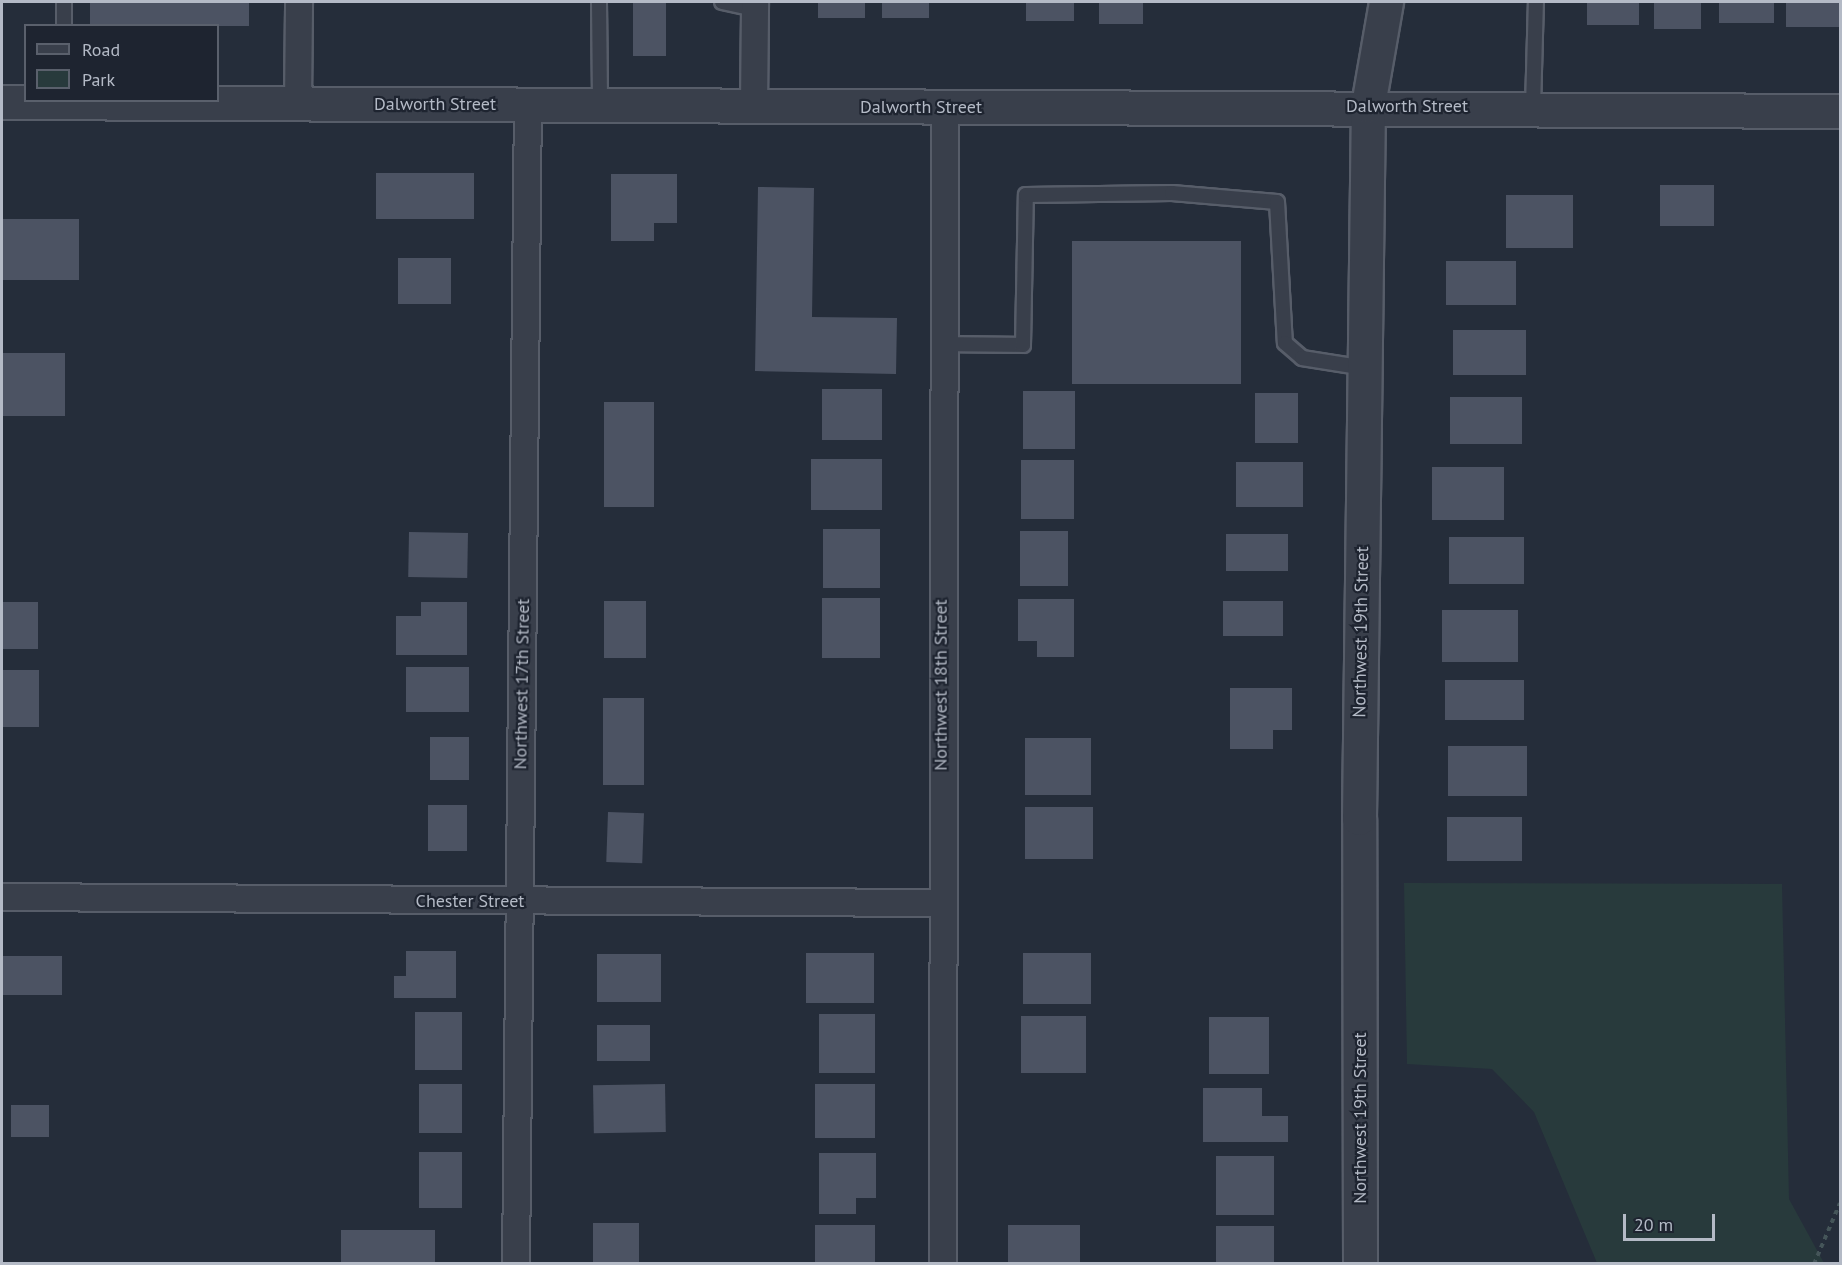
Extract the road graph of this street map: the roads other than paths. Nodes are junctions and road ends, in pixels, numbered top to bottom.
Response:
1 (64, 2) edge
2 (299, 2) edge
3 (599, 2) edge
4 (722, 2) edge
5 (1386, 2) edge
6 (1536, 2) edge
7 (755, 5) edge
8 (64, 24) edge
9 (2, 102) edge
10 (24, 102) edge
11 (141, 102) edge
12 (298, 104) junction
13 (528, 104) junction
14 (600, 105) junction
15 (1368, 105) junction
16 (754, 106) junction
17 (945, 107) junction
18 (1533, 107) junction
19 (1840, 111) edge
20 (943, 344) junction
21 (1365, 368) junction
22 (2, 897) edge
23 (520, 902) junction
24 (939, 903) junction
25 (516, 1263) edge
26 (943, 1263) edge
27 (1360, 1263) edge

1 - 8 lane
2 - 12 street
3 - 14 lane
4 - 7 lane
5 - 15 street, Northwest 19th Street
6 - 18 lane
7 - 16 street
9 - 10 street, Dalworth Street
11 - 12 street, Dalworth Street
12 - 13 street, Dalworth Street
13 - 14 street, Dalworth Street
13 - 23 street, Northwest 17th Street
14 - 16 street, Dalworth Street
15 - 17 street, Dalworth Street
15 - 18 street, Dalworth Street
15 - 21 street, Northwest 19th Street
16 - 17 street, Dalworth Street
17 - 20 street, Northwest 18th Street
18 - 19 street, Dalworth Street
20 - 21 lane
20 - 24 street, Northwest 18th Street
21 - 27 street, Northwest 19th Street
22 - 23 street, Chester Street
23 - 24 street, Chester Street
23 - 25 street, Northwest 17th Street
24 - 26 street, Northwest 18th Street

